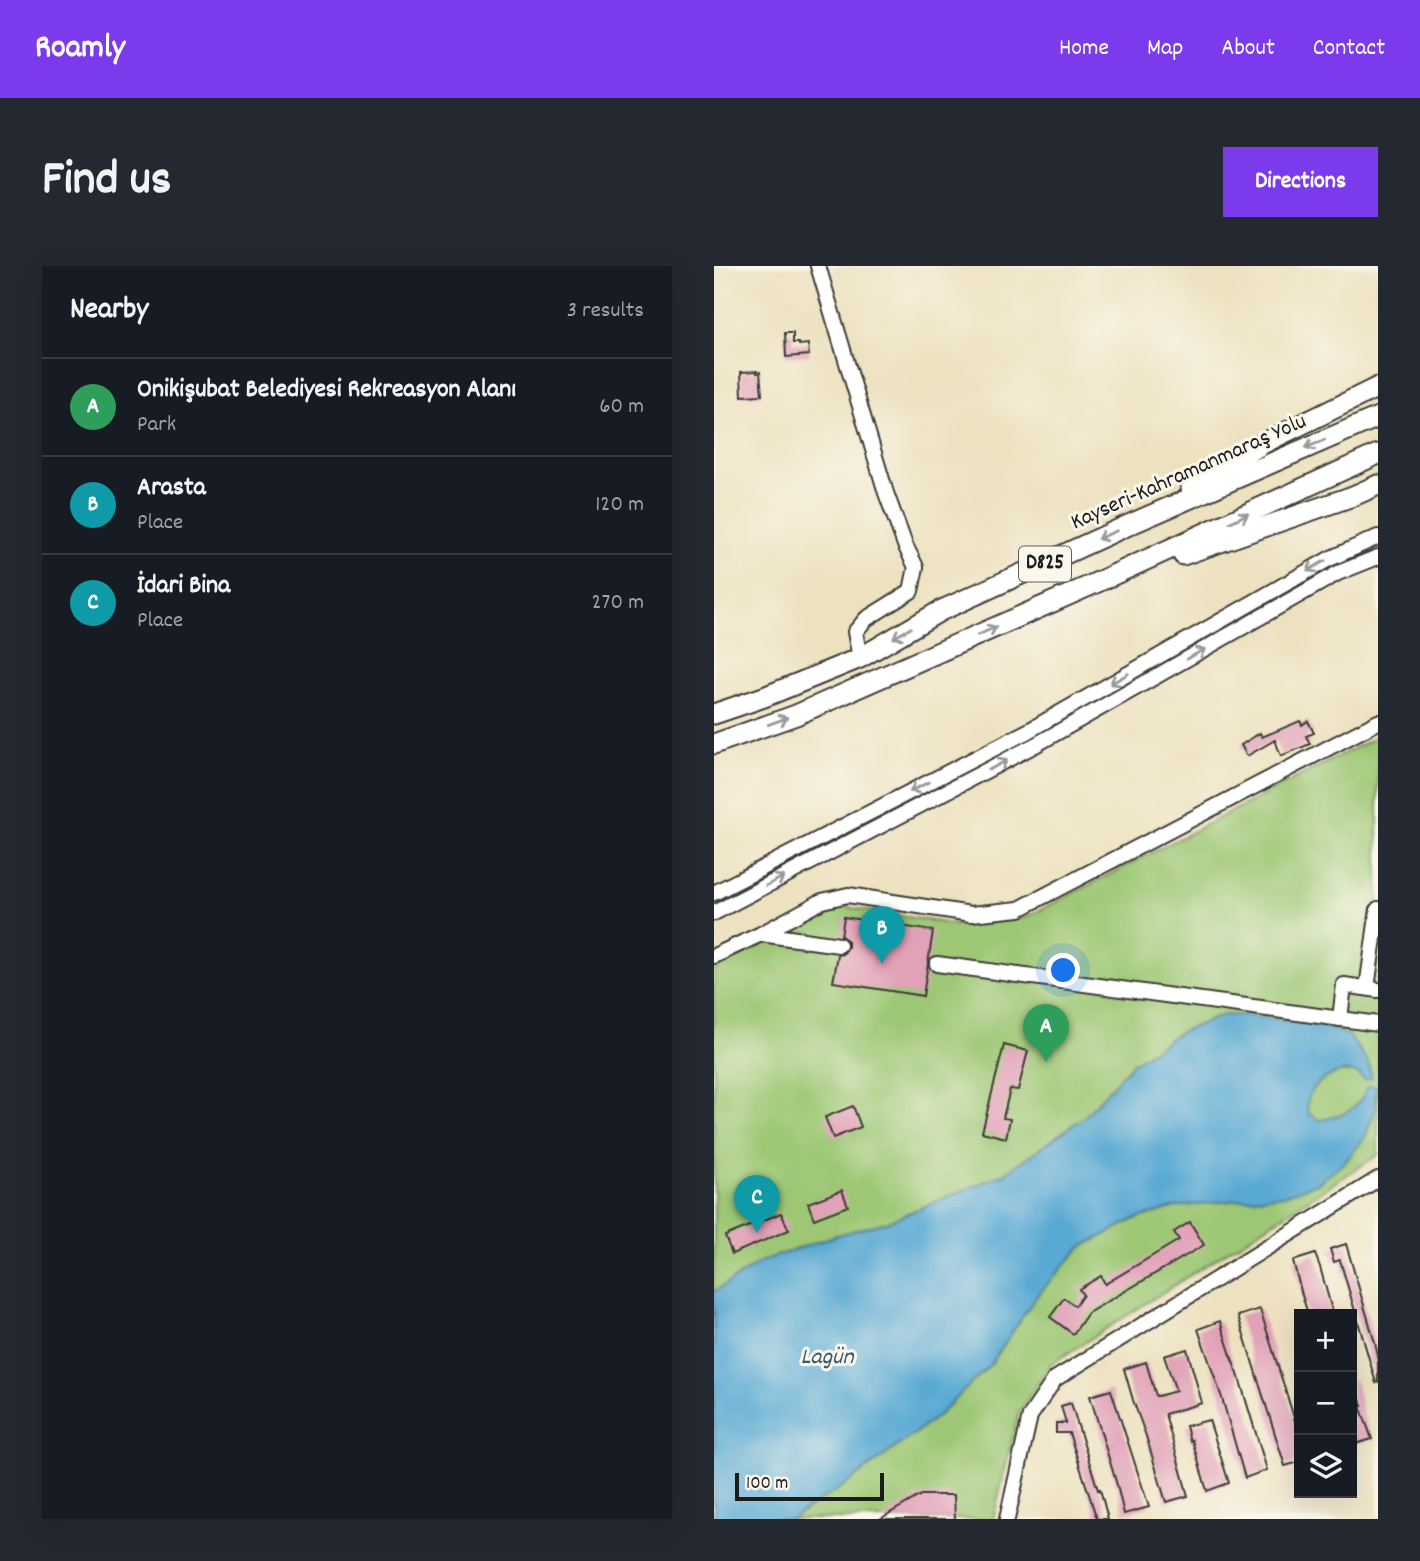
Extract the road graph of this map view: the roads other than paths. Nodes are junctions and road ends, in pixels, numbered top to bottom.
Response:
1 (818, 266) edge
2 (1378, 387) edge
3 (1378, 417) edge
4 (1378, 454) edge
5 (1378, 485) edge
6 (1133, 523) junction
7 (1378, 537) edge
8 (1378, 557) edge
9 (1089, 586) junction
10 (860, 658) junction
11 (714, 713) edge
12 (1378, 722) edge
13 (714, 744) edge
14 (714, 893) edge
15 (1378, 909) edge
16 (714, 913) edge
17 (761, 934) junction
18 (839, 946) dead end
19 (714, 956) edge
20 (937, 964) dead end
21 (1373, 989) edge
22 (1340, 1019) junction
23 (1378, 1024) edge
24 (1378, 1179) edge
25 (1007, 1519) edge

1 - 10 street
2 - 6 highway
3 -> 6 highway, Kayseri-Kahramanmaraş Yolu / D825
9 -> 4 highway, D825
5 - 9 highway
6 -> 10 highway, Kayseri-Kahramanmaraş Yolu / D825
7 -> 14 street
16 -> 8 street
13 -> 9 highway, D825
10 - 11 highway, Kayseri-Kahramanmaraş Yolu / D825
12 - 17 street
15 - 21 street
17 - 18 street
17 - 19 street
20 - 22 street
21 - 22 street
22 - 23 street
24 - 25 street

